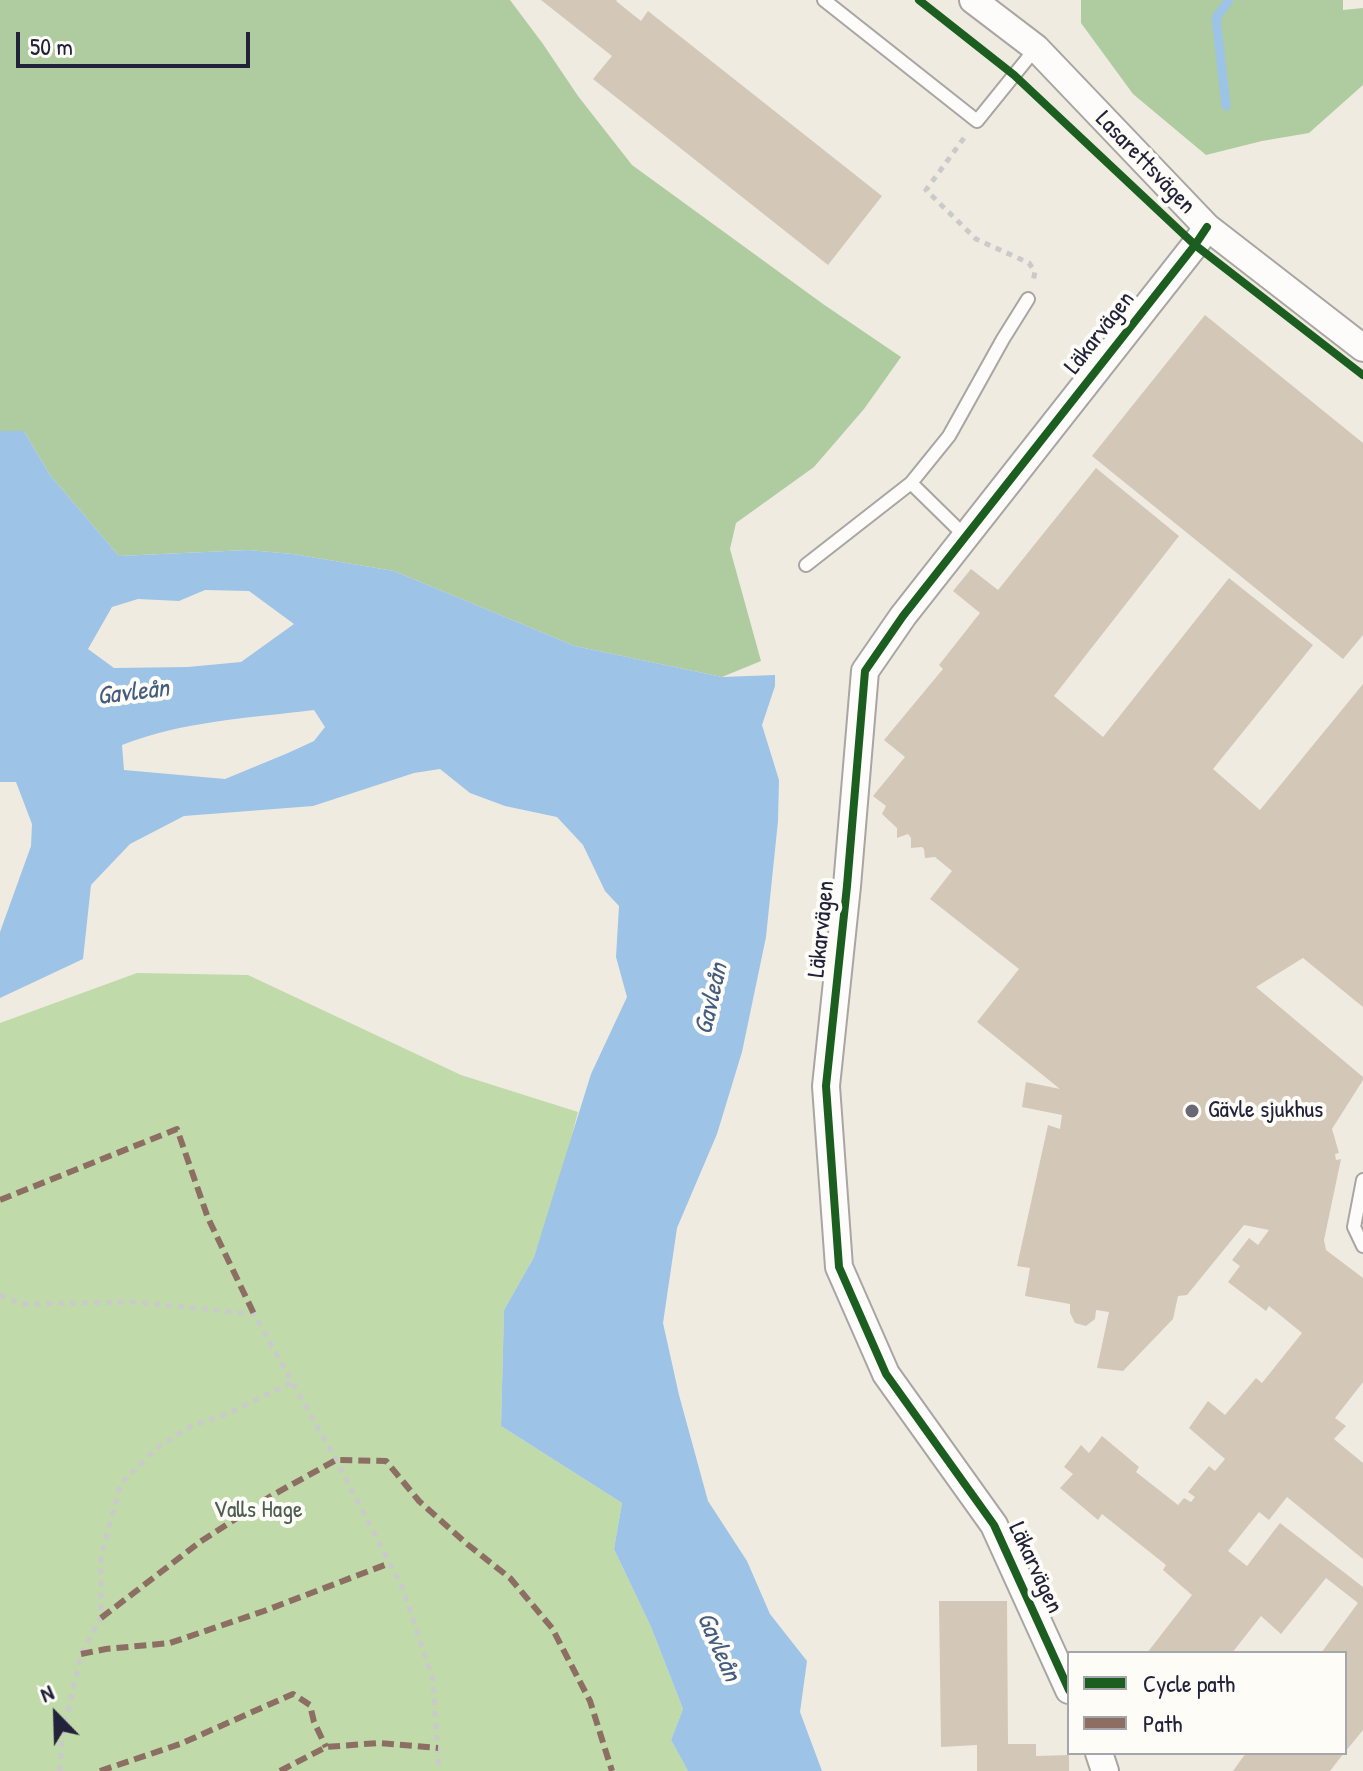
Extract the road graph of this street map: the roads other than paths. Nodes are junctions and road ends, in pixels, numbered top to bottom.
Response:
1 (824, 0) edge
2 (973, 0) edge
3 (1036, 48) junction
4 (1207, 227) junction
5 (1028, 299) road end
6 (1363, 348) edge
7 (911, 483) junction
8 (965, 536) junction
9 (806, 565) dead end
10 (1363, 1180) edge
11 (1363, 1246) edge
12 (1067, 1686) edge

1 - 3 lane
2 - 3 street, Lasarettsvägen
3 - 4 street, Lasarettsvägen
4 - 6 street, Lasarettsvägen
4 - 8 street, Läkarvägen
5 - 7 lane
7 - 8 lane
7 - 9 lane
8 - 12 street, Läkarvägen
10 - 11 lane

